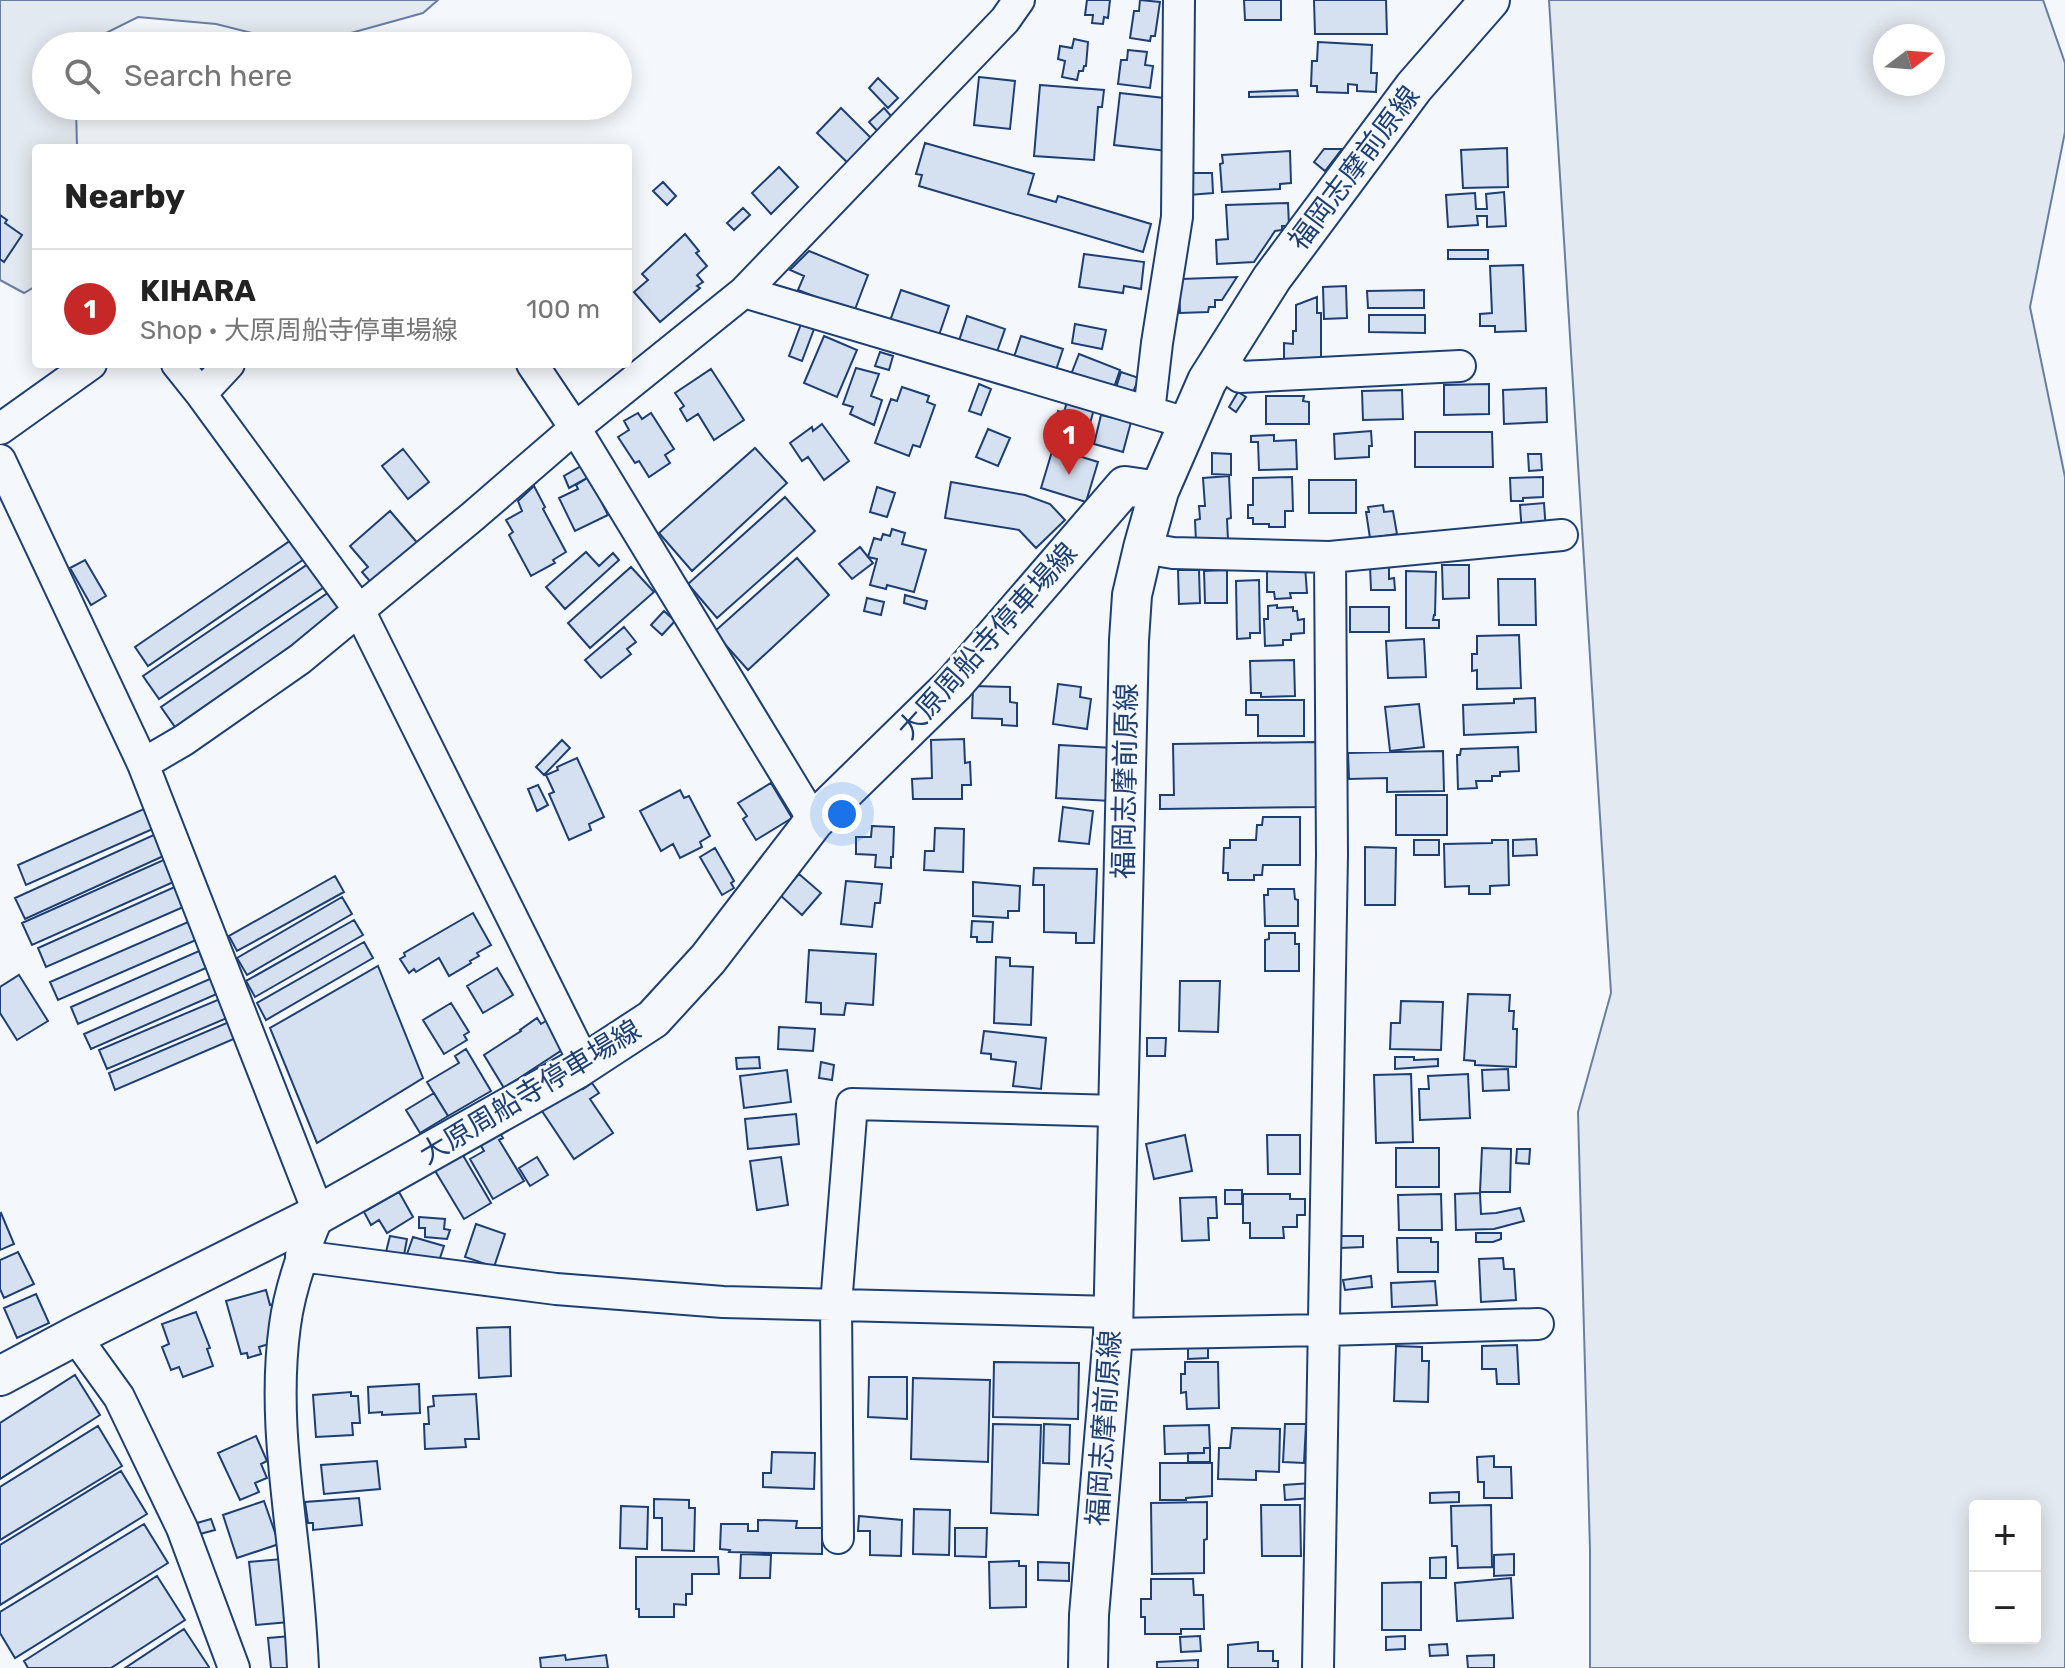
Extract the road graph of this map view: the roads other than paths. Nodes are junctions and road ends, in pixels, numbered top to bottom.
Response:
1 (1019, 0) edge
2 (1179, 0) edge
3 (1490, 0) edge
4 (744, 292) junction
5 (1219, 361) junction
6 (1460, 366) dead end
7 (85, 368) edge
8 (180, 368) edge
9 (225, 368) edge
10 (535, 368) edge
11 (201, 394) junction
12 (1149, 412) junction
13 (1187, 423) junction
14 (575, 428) junction
15 (0, 429) edge
16 (0, 460) edge
17 (1159, 491) junction
18 (1562, 535) dead end
19 (1143, 548) junction
20 (1330, 557) junction
21 (359, 610) junction
22 (143, 764) junction
23 (814, 821) junction
24 (585, 1064) junction
25 (1118, 1111) junction
26 (319, 1214) junction
27 (301, 1256) junction
28 (836, 1305) junction
29 (1113, 1323) junction
30 (1538, 1324) dead end
31 (1325, 1330) junction
32 (75, 1336) junction
33 (0, 1376) edge
34 (838, 1538) dead end
35 (234, 1668) edge
36 (303, 1668) edge
37 (1088, 1668) edge
38 (1318, 1668) edge

1 - 4 street
2 - 12 street
3 - 5 main road, 福岡志摩前原線
4 - 12 street
4 - 14 street
5 - 6 street
5 - 13 main road, 福岡志摩前原線
7 - 15 street
8 - 11 street
9 - 11 street
10 - 14 street
11 - 21 street
12 - 13 street
13 - 17 main road, 福岡志摩前原線
14 - 21 street
14 - 23 street
16 - 22 street
17 - 19 main road, 福岡志摩前原線
17 - 23 main road, 大原周船寺停車場線
18 - 20 street
19 - 20 street
19 - 25 main road, 福岡志摩前原線
20 - 31 street
21 - 22 street
21 - 24 street
22 - 26 street
23 - 24 main road, 大原周船寺停車場線
24 - 26 main road, 大原周船寺停車場線
25 - 28 street
25 - 29 main road, 福岡志摩前原線
26 - 27 street
26 - 32 main road, 大原周船寺停車場線
27 - 28 street
27 - 36 street
28 - 29 street
28 - 34 street
29 - 31 street
29 - 37 main road, 福岡志摩前原線
30 - 31 street
31 - 38 street
32 - 33 main road, 大原周船寺停車場線
32 - 35 street

